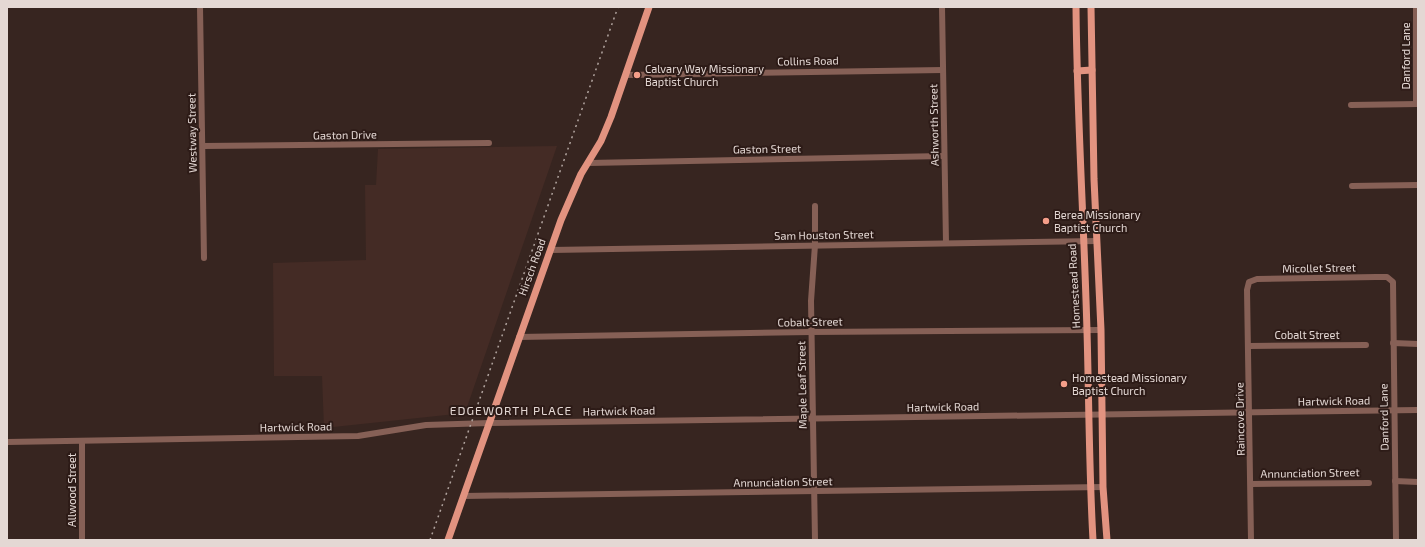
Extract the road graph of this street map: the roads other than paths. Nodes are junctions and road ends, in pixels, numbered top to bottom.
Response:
1 (200, 7) edge
2 (649, 7) edge
3 (942, 7) edge
4 (1076, 7) edge
5 (1090, 7) edge
6 (1416, 7) edge
7 (943, 70) junction
8 (1092, 70) junction
9 (1076, 71) junction
10 (626, 75) junction
11 (1417, 104) edge
12 (1351, 105) dead end
13 (489, 143) dead end
14 (203, 146) junction
15 (944, 156) junction
16 (1094, 160) junction
17 (1080, 162) junction
18 (589, 163) junction
19 (1418, 185) edge
20 (1352, 186) dead end
21 (814, 206) dead end
22 (1097, 240) junction
23 (1082, 241) junction
24 (946, 243) junction
25 (815, 245) junction
26 (551, 250) junction
27 (204, 258) dead end
28 (1393, 293) joint
29 (1248, 298) joint
30 (1101, 330) junction
31 (1087, 331) junction
32 (811, 332) junction
33 (519, 337) junction
34 (1393, 344) junction
35 (1418, 344) edge
36 (1366, 345) dead end
37 (1249, 346) junction
38 (1394, 410) junction
39 (1418, 410) edge
40 (1250, 413) junction
41 (1088, 416) junction
42 (1102, 416) junction
43 (813, 419) junction
44 (489, 423) junction
45 (82, 441) junction
46 (7, 442) edge
47 (1395, 481) junction
48 (1418, 482) edge
49 (1369, 483) dead end
50 (1251, 484) junction
51 (1090, 487) junction
52 (1103, 487) junction
53 (814, 491) junction
54 (464, 496) junction
55 (82, 540) edge
56 (448, 540) edge
57 (815, 540) edge
58 (1093, 540) edge
59 (1107, 540) edge
60 (1251, 540) edge
61 (1396, 540) edge

1 - 14 street, Westway Street
2 - 10 main road, Hirsch Road
3 - 7 street, Ashworth Street
4 - 9 main road, Homestead Road
5 - 8 main road
6 - 11 street, Danford Lane
7 - 10 street, Collins Road
7 - 15 street, Ashworth Street
8 - 9 main road
8 - 16 main road
9 - 17 main road, Homestead Road
10 - 18 main road, Hirsch Road
11 - 12 street
13 - 14 street, Gaston Drive
14 - 27 street, Westway Street
15 - 18 street, Gaston Street
15 - 24 street, Ashworth Street
16 - 17 main road
16 - 22 main road
17 - 23 main road, Homestead Road
18 - 26 main road, Hirsch Road
19 - 20 street
21 - 25 street, Maple Leaf Street
22 - 23 street, Sam Houston Street
22 - 30 main road
23 - 24 street, Sam Houston Street
23 - 31 main road, Homestead Road
24 - 25 street, Sam Houston Street
25 - 26 street, Sam Houston Street
25 - 32 street, Maple Leaf Street
26 - 33 main road, Hirsch Road
28 - 29 street, Micollet Street
28 - 34 street, Danford Lane
29 - 37 street, Raincove Drive
30 - 31 street, Cobalt Street
30 - 42 main road
31 - 32 street, Cobalt Street
31 - 41 main road, Homestead Road
32 - 33 street, Cobalt Street
32 - 43 street, Maple Leaf Street
33 - 44 main road, Hirsch Road
34 - 35 street
34 - 38 street, Danford Lane
36 - 37 street, Cobalt Street
37 - 40 street, Raincove Drive
38 - 39 street, Hartwick Road
38 - 40 street, Hartwick Road
38 - 47 street, Danford Lane
40 - 42 street, Hartwick Road
40 - 50 street, Raincove Drive
41 - 42 street, Hartwick Road
41 - 43 street, Hartwick Road
41 - 51 main road, Homestead Road
42 - 52 main road
43 - 44 street, Hartwick Road
43 - 53 street, Maple Leaf Street
44 - 45 street, Hartwick Road
44 - 54 main road, Hirsch Road
45 - 46 street, Hartwick Road
45 - 55 street, Allwood Street
47 - 48 street
47 - 61 street, Danford Lane
49 - 50 street, Annunciation Street
50 - 60 street, Raincove Drive
51 - 52 street, Annunciation Street
51 - 53 street, Annunciation Street
51 - 58 main road, Homestead Road
52 - 59 main road
53 - 54 street, Annunciation Street
53 - 57 street, Maple Leaf Street
54 - 56 main road, Hirsch Road

